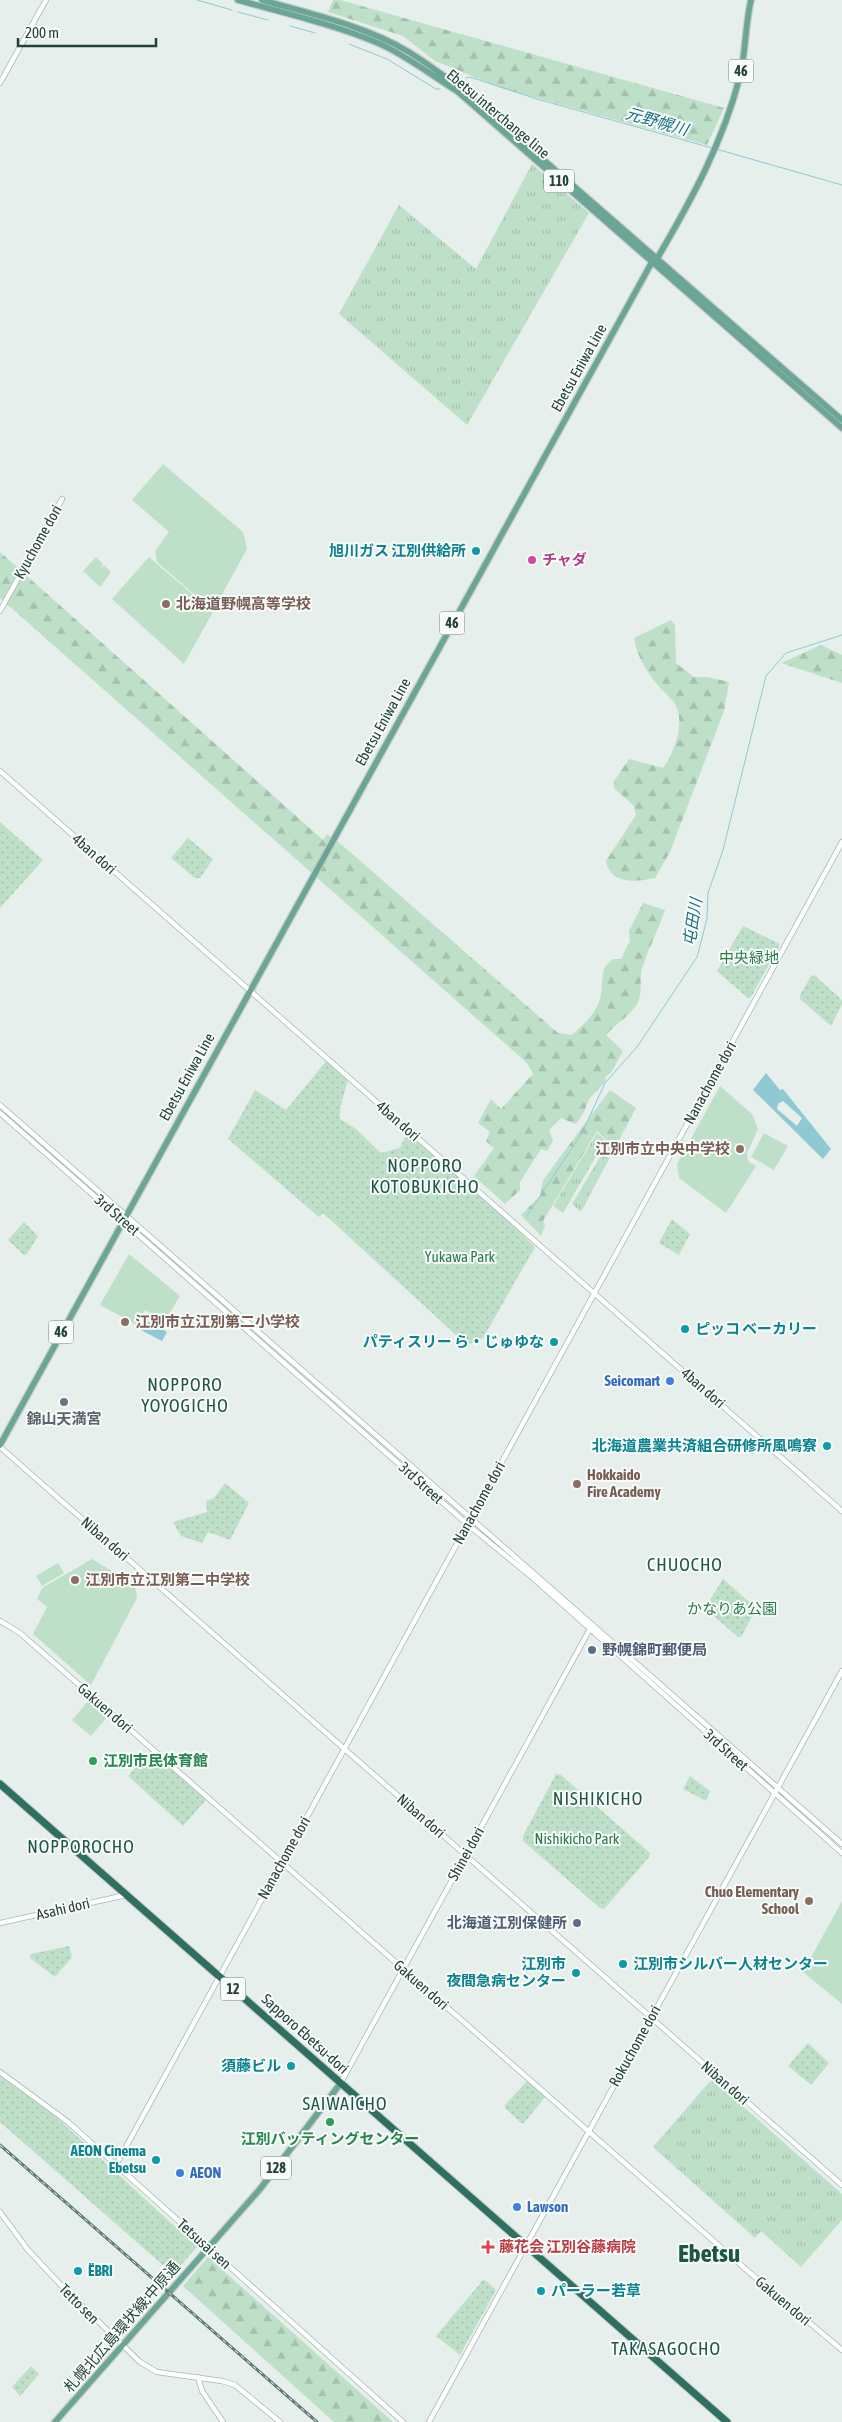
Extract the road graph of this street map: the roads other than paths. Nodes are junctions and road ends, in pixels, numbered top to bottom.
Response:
1 (46, 0) edge
2 (238, 0) edge
3 (262, 0) edge
4 (751, 0) edge
5 (0, 83) edge
6 (493, 119) junction
7 (658, 258) junction
8 (652, 262) junction
9 (842, 420) edge
10 (842, 428) edge
11 (62, 499) dead end
12 (0, 611) edge
13 (0, 771) edge
14 (842, 842) edge
15 (249, 991) junction
16 (0, 1105) edge
17 (0, 1114) edge
18 (125, 1217) junction
19 (595, 1294) junction
20 (0, 1446) edge
21 (842, 1511) edge
22 (470, 1518) junction
23 (467, 1524) junction
24 (0, 1621) edge
25 (591, 1626) junction
26 (842, 1671) edge
27 (344, 1749) junction
28 (0, 1784) edge
29 (778, 1787) junction
30 (775, 1793) junction
31 (842, 1844) edge
32 (842, 1853) edge
33 (466, 1855) junction
34 (282, 1863) junction
35 (126, 1894) junction
36 (0, 1924) edge
37 (403, 1969) junction
38 (219, 1977) junction
39 (651, 2018) junction
40 (0, 2072) edge
41 (340, 2084) junction
42 (588, 2131) junction
43 (116, 2165) junction
44 (842, 2185) edge
45 (0, 2212) edge
46 (2, 2219) edge
47 (526, 2245) junction
48 (208, 2248) junction
49 (122, 2346) junction
50 (842, 2350) edge
51 (198, 2378) junction
52 (55, 2422) edge
53 (223, 2422) edge
54 (280, 2422) edge
55 (403, 2422) edge
56 (429, 2422) edge
57 (727, 2422) edge

1 - 5 street
2 - 6 main road, Ebetsu interchange line / 110
3 - 6 main road, Ebetsu interchange line / 110
4 - 7 main road, Ebetsu Eniwa Line / 46
6 - 7 main road, Ebetsu interchange line / 110
6 - 8 main road, Ebetsu interchange line / 110
7 - 8 main road, Ebetsu Eniwa Line / 46
7 - 9 main road, Ebetsu interchange line / 110
8 - 10 main road, Ebetsu interchange line / 110
8 - 15 main road, Ebetsu Eniwa Line / 46
11 - 12 street, Kyuchome dori
13 - 15 street, 4ban dori
14 - 19 street, Nanachome dori
15 - 18 main road, Ebetsu Eniwa Line / 46
15 - 19 street, 4ban dori
16 - 18 street, 3rd Street
17 - 18 street, 3rd Street
18 - 20 main road, Ebetsu Eniwa Line / 46
18 - 22 street, 3rd Street
18 - 23 street, 3rd Street
19 - 21 street, 4ban dori
19 - 22 street, Nanachome dori
20 - 27 street, Niban dori
22 - 23 street, Nanachome dori
22 - 25 street, 3rd Street
23 - 25 street, 3rd Street
23 - 27 street, Nanachome dori
24 - 34 street, Gakuen dori
25 - 29 street, 3rd Street
25 - 30 street, 3rd Street
25 - 33 street, Shinei dori
26 - 29 street, Rokuchome dori
27 - 33 street, Niban dori
27 - 34 street, Nanachome dori
28 - 35 highway, Sapporo Ebetsu-dori / 12
29 - 30 street, Rokuchome dori
29 - 31 street, 3rd Street
30 - 32 street, 3rd Street
30 - 39 street, Rokuchome dori
33 - 37 street, Shinei dori
33 - 39 street, Niban dori
34 - 37 street, Gakuen dori
34 - 38 street, Nanachome dori
35 - 36 street, Asahi dori
35 - 38 highway, Sapporo Ebetsu-dori / 12
37 - 41 street, Shinei dori
37 - 42 street, Gakuen dori
38 - 41 highway, Sapporo Ebetsu-dori / 12
38 - 43 street, Nanachome dori
39 - 42 street, Rokuchome dori
39 - 44 street, Niban dori
40 - 43 street, Tetsusai sen
41 - 47 highway, Sapporo Ebetsu-dori / 12
41 - 48 main road, 128
42 - 47 street, Rokuchome dori
42 - 50 street, Gakuen dori
43 - 48 street, Tetsusai sen
45 - 46 street, Tetto sen
46 - 49 street, Tetto sen
47 - 56 street, Rokuchome dori
47 - 57 highway, Sapporo Ebetsu-dori / 12
48 - 49 main road, 札幌北広島環状線;中原通 / 128
48 - 55 street, Tetsusai sen
49 - 51 street, Tetto sen
49 - 52 main road, 札幌北広島環状線;中原通 / 128
51 - 53 street
51 - 54 street, Tetto sen

